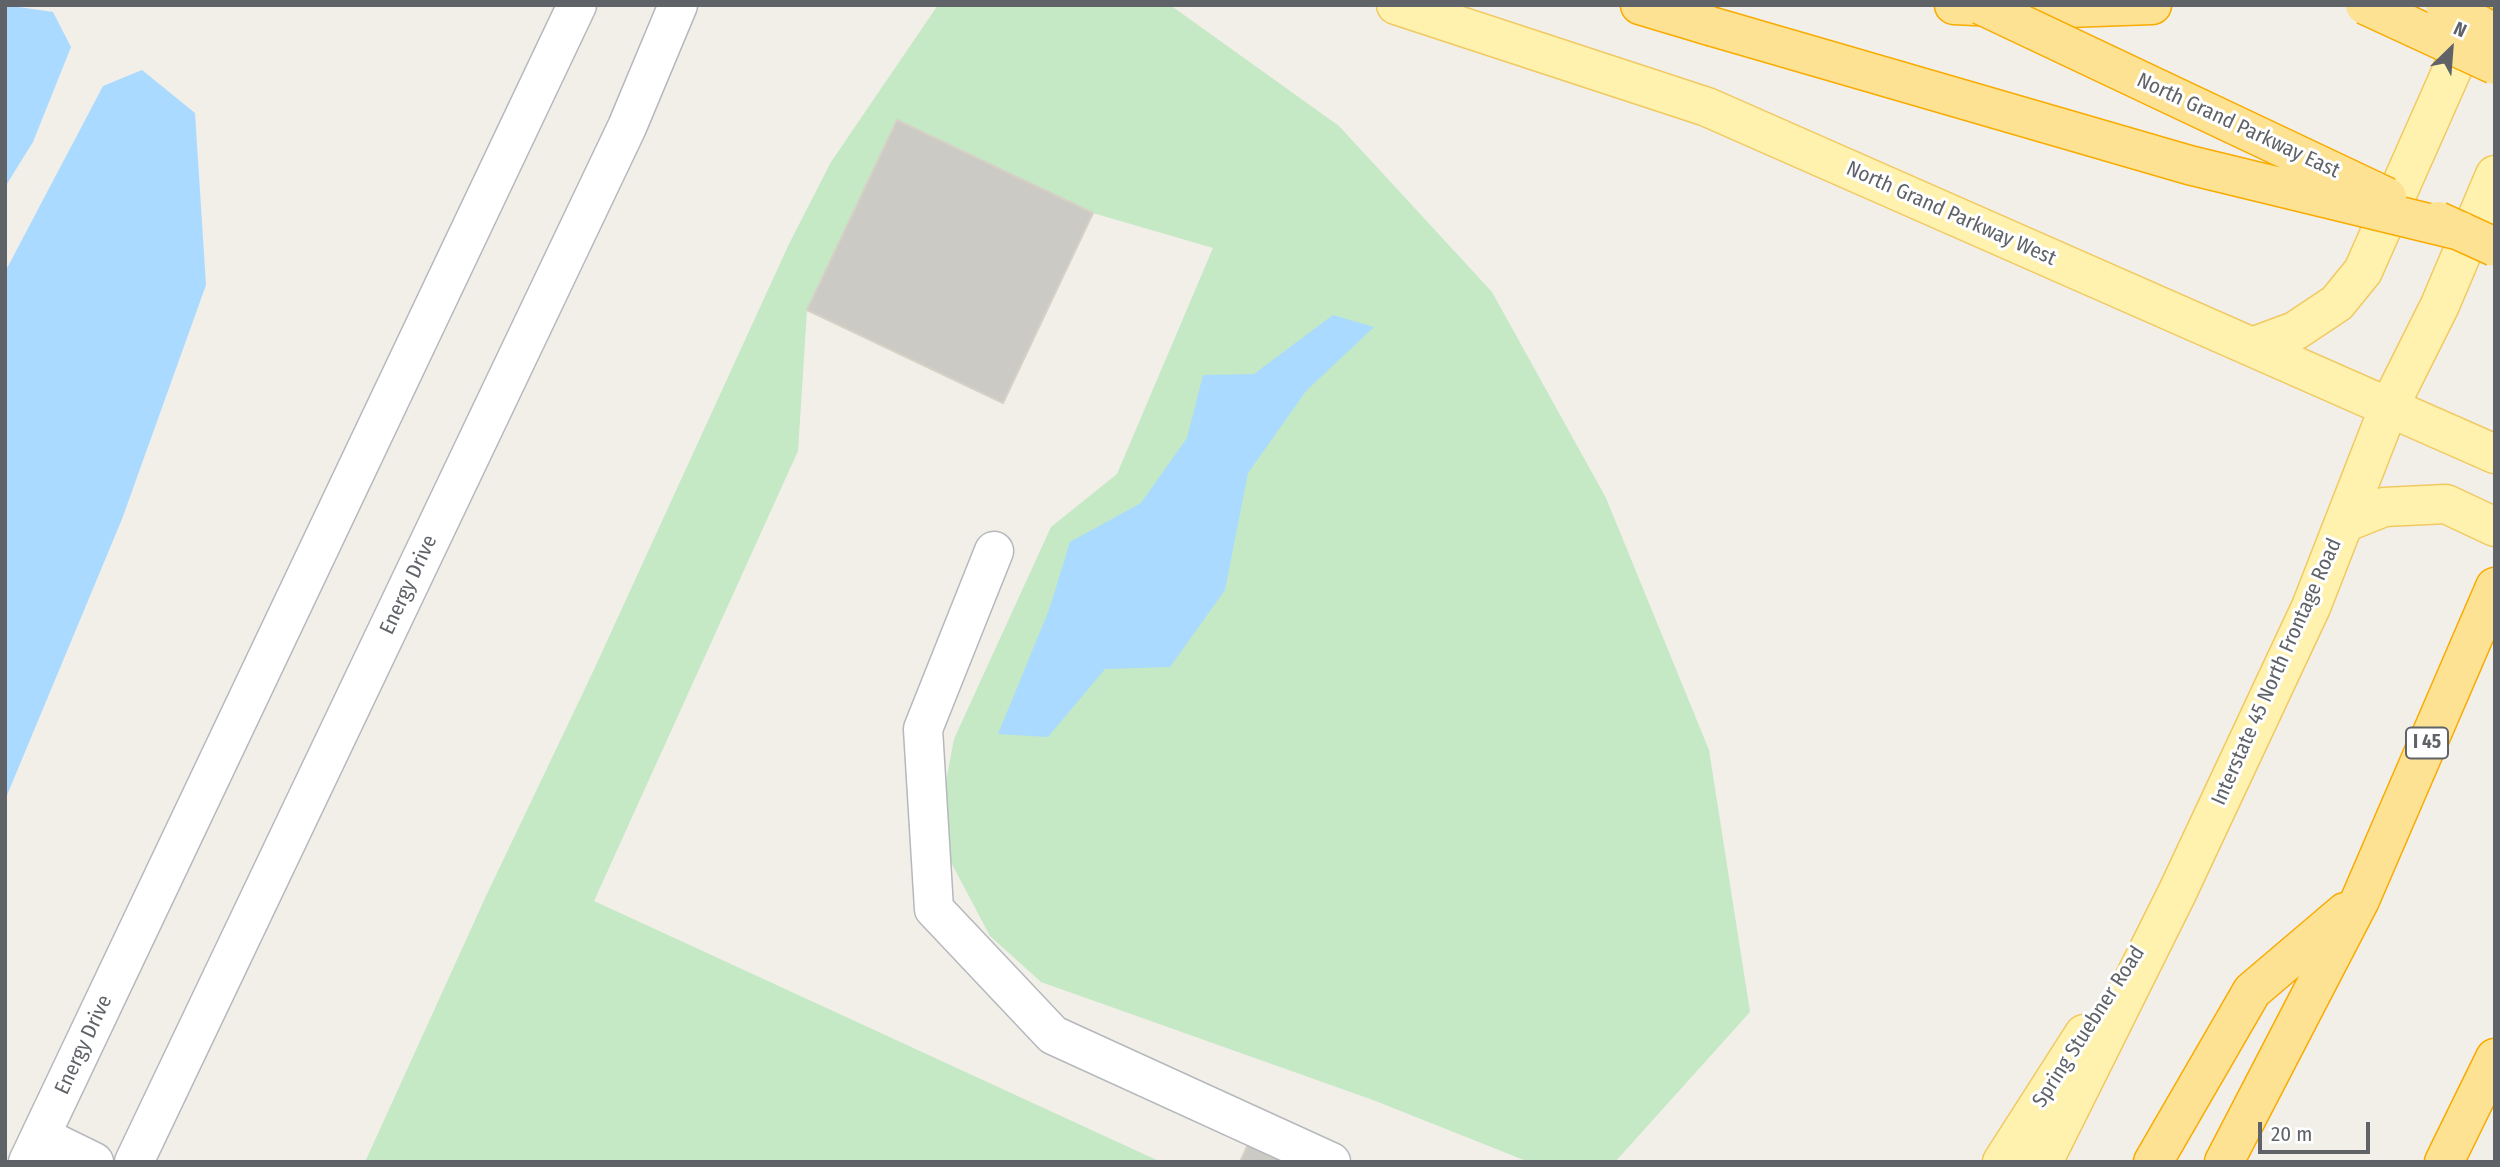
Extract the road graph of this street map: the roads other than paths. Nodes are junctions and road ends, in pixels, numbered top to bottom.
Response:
1 (577, 5) edge
2 (678, 5) edge
3 (1396, 5) edge
4 (1640, 5) edge
5 (1954, 5) edge
6 (1980, 5) edge
7 (2152, 5) edge
8 (2365, 5) edge
9 (2445, 5) edge
10 (2481, 5) edge
11 (2495, 34) edge
12 (2495, 65) edge
13 (2495, 175) edge
14 (2461, 231) junction
15 (2495, 247) edge
16 (2252, 347) junction
17 (2389, 407) junction
18 (2481, 448) edge
19 (2344, 523) junction
20 (2495, 527) edge
21 (994, 551) dead end
22 (2495, 587) edge
23 (2176, 893) junction
24 (2360, 900) junction
25 (2495, 1058) edge
26 (35, 1149) edge
27 (94, 1162) edge
28 (134, 1162) edge
29 (1331, 1162) edge
30 (2002, 1162) edge
31 (2043, 1162) edge
32 (2153, 1162) edge
33 (2224, 1162) edge
34 (2444, 1162) edge

1 - 26 street, Energy Drive
2 - 28 street, Energy Drive
3 - 16 main road, North Grand Parkway West
4 - 14 highway, bridge
5 - 7 highway, bridge
6 - 14 highway, North Grand Parkway East, bridge
8 - 12 highway, bridge
9 - 11 highway, bridge
10 - 16 main road
13 - 17 main road, Interstate 45 North Frontage Road
14 - 15 highway, North Grand Parkway East, bridge
16 - 17 main road, North Grand Parkway West
17 - 18 main road, North Grand Parkway West
17 - 19 main road, Interstate 45 North Frontage Road
19 - 20 main road
19 - 23 main road, Interstate 45 North Frontage Road
21 - 29 street
22 - 24 highway, I 45
23 - 30 main road, Spring Stuebner Road
23 - 31 main road, Interstate 45 North Frontage Road
24 - 32 highway
24 - 33 highway, I 45
25 - 34 highway
26 - 27 street, Energy Drive

